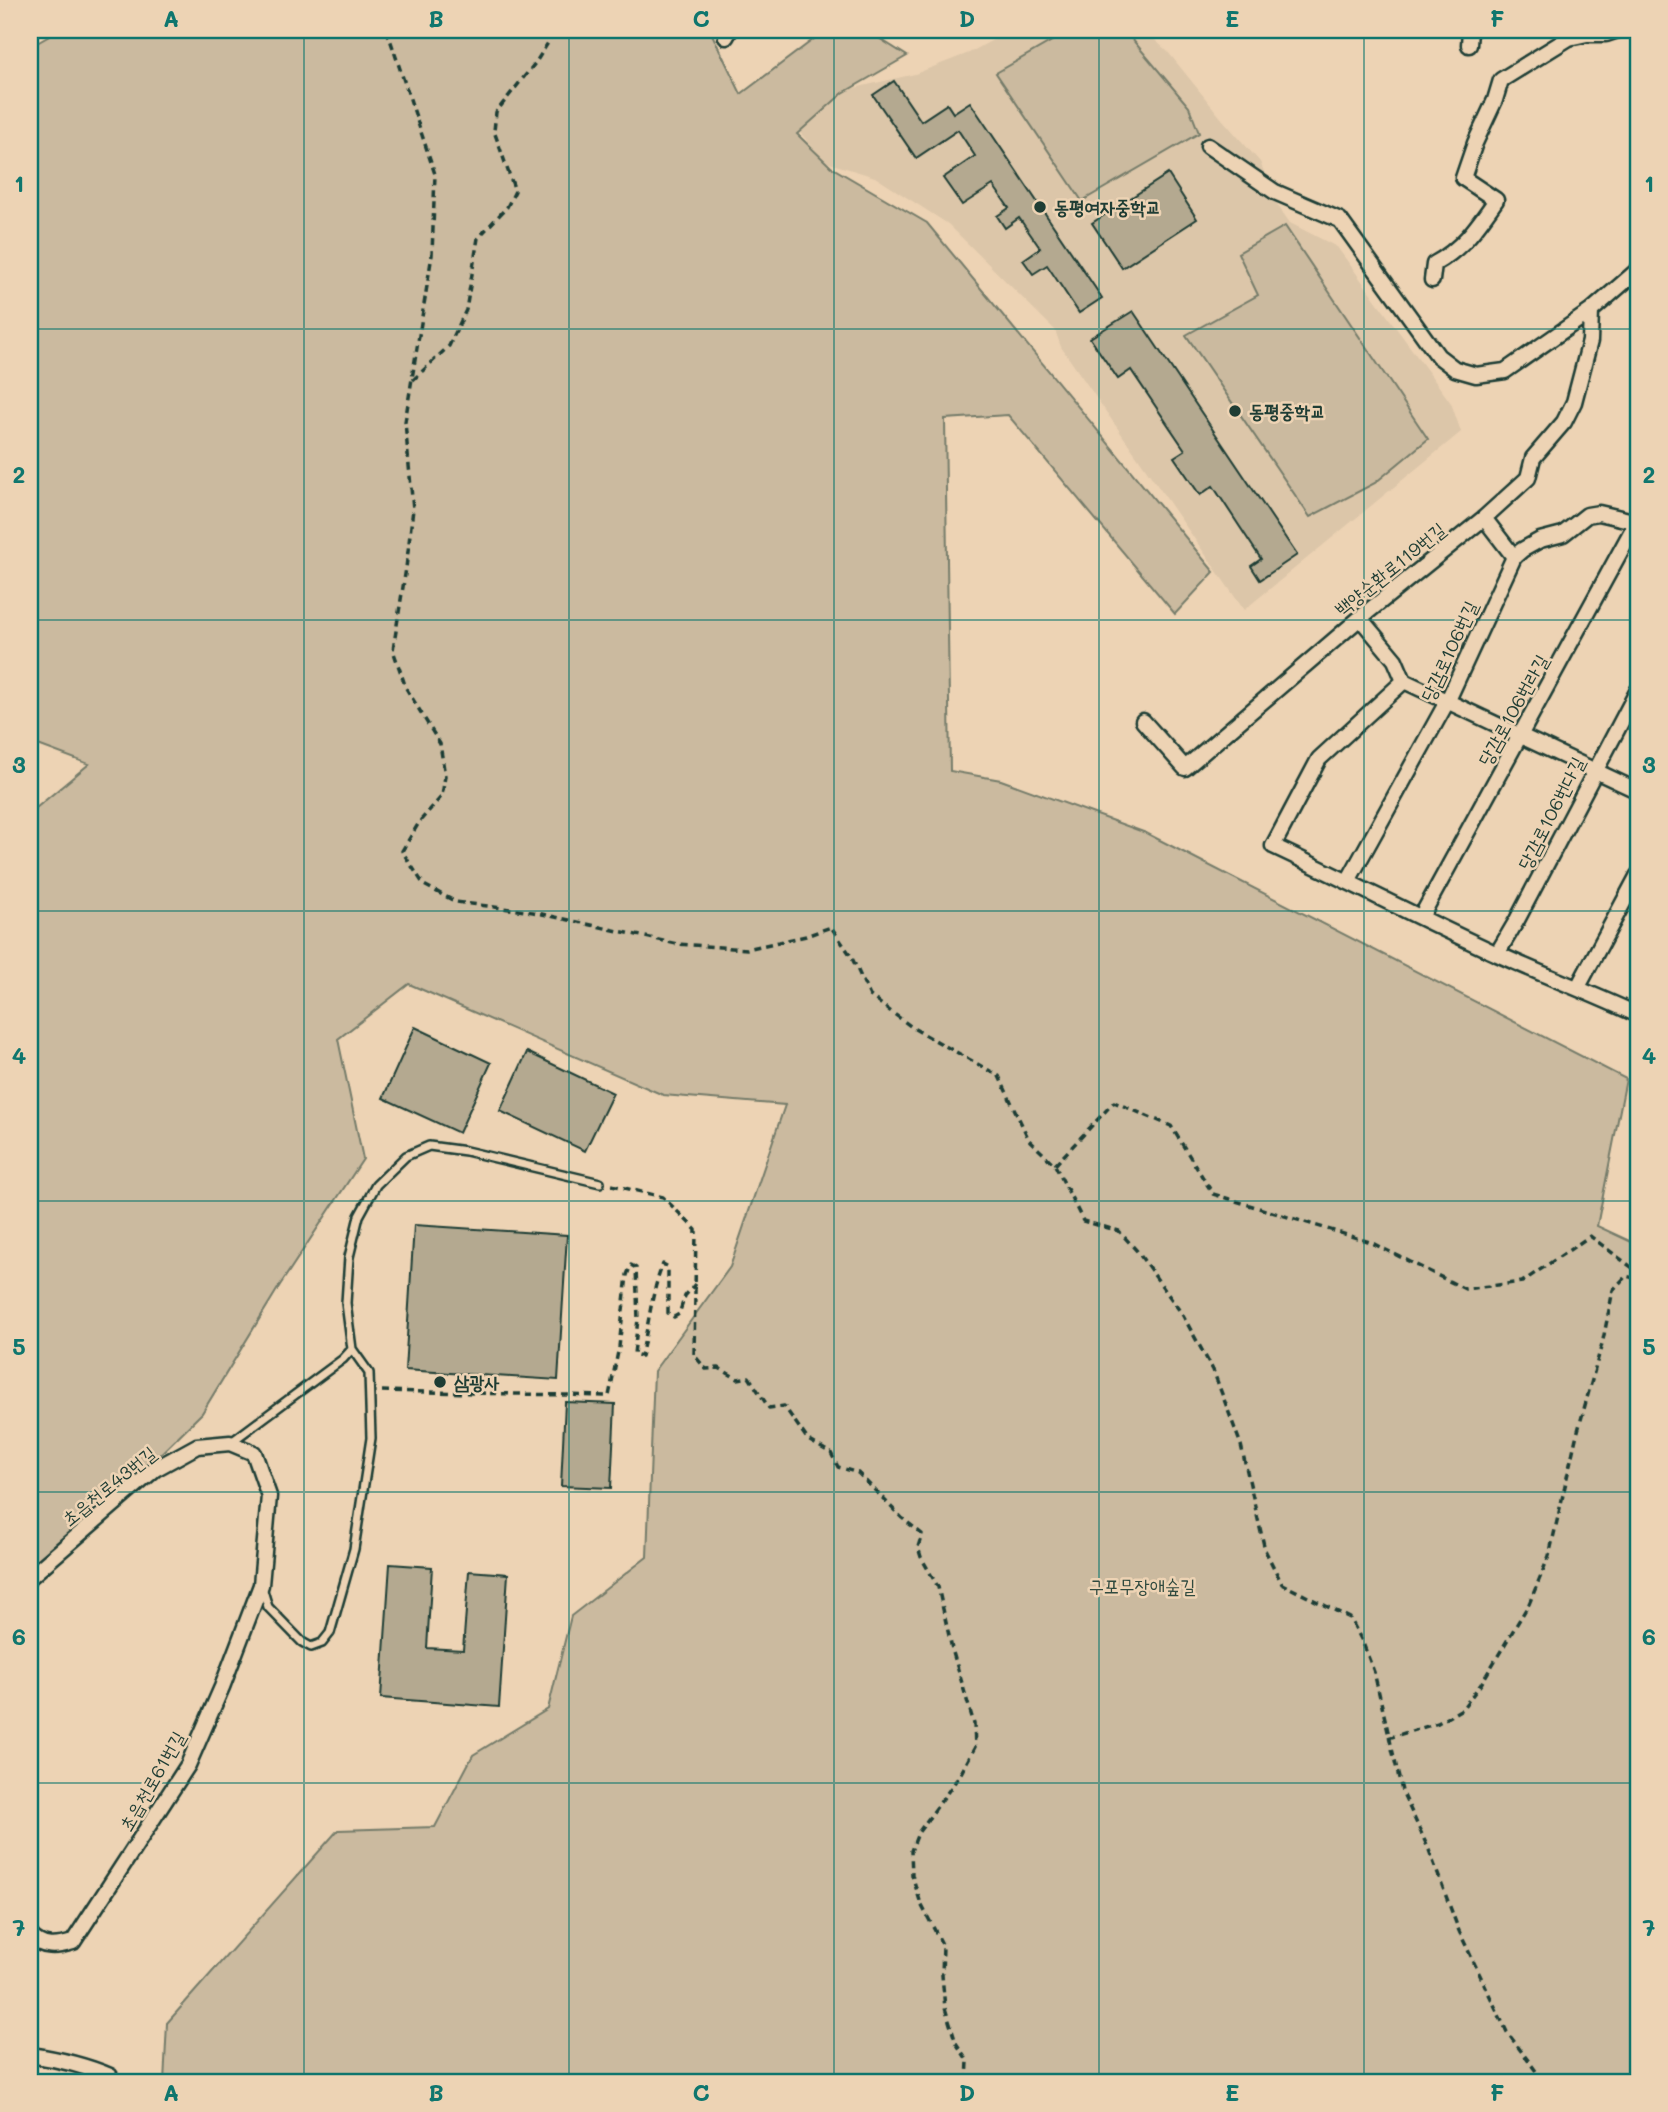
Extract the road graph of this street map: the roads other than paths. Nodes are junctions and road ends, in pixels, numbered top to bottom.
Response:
1 (1470, 30) edge
2 (1618, 30) edge
3 (1469, 45) dead end
4 (1208, 146) dead end
5 (1638, 270) edge
6 (1432, 280) dead end
7 (1591, 311) junction
8 (1484, 518) junction
9 (1638, 522) edge
10 (1514, 556) junction
11 (1360, 618) junction
12 (1404, 681) junction
13 (1638, 690) edge
14 (1448, 701) junction
15 (1143, 721) dead end
16 (1521, 736) junction
17 (1594, 772) junction
18 (1638, 791) edge
19 (1638, 875) edge
20 (1348, 881) junction
21 (1421, 917) junction
22 (1497, 954) junction
23 (1578, 987) junction
24 (1638, 1015) edge
25 (600, 1183) road end
26 (352, 1349) junction
27 (230, 1443) junction
28 (30, 1577) edge
29 (261, 1585) junction
30 (30, 1935) edge
31 (30, 2055) edge
32 (113, 2082) edge

1 - 3 street
2 - 6 street
4 - 7 street
5 - 7 street
7 - 8 street, 백양순환로119번길
8 - 10 street
8 - 11 street, 백양순환로119번길
9 - 10 street
9 - 16 street, 당감로106번라길
10 - 14 street, 당감로106번길
11 - 12 street
11 - 15 street, 백양순환로119번길
12 - 14 street
12 - 20 street
13 - 17 street, 당감로106번다길
14 - 16 street
14 - 20 street, 당감로106번길
16 - 17 street
16 - 21 street, 당감로106번라길
17 - 18 street
17 - 22 street, 당감로106번다길
19 - 23 street
20 - 21 street
21 - 22 street
22 - 23 street
23 - 24 street
25 - 26 lane
26 - 27 lane
26 - 29 lane
27 - 28 street, 초읍천로43번길
27 - 29 street
29 - 30 street, 초읍천로61번길
31 - 32 street

